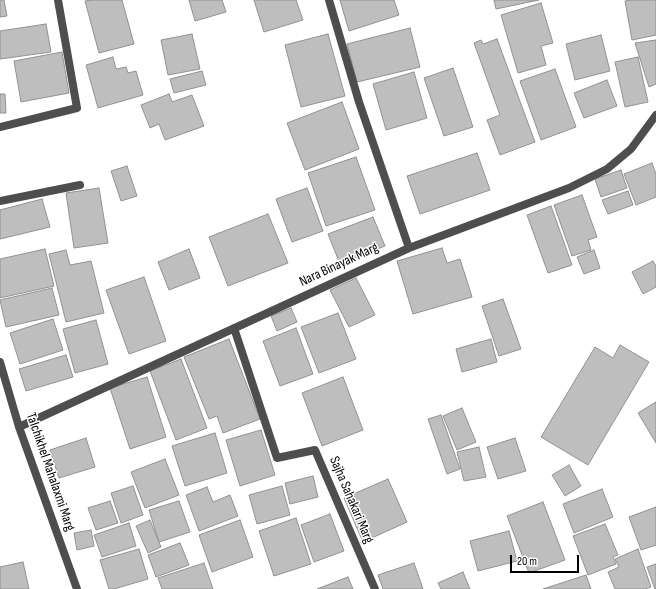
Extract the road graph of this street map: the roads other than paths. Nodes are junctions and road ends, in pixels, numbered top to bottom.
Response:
1 (58, 0) edge
2 (330, 0) edge
3 (656, 115) edge
4 (0, 127) edge
5 (80, 185) dead end
6 (0, 201) edge
7 (409, 248) junction
8 (234, 328) junction
9 (0, 362) edge
10 (19, 427) junction
11 (77, 589) edge
12 (375, 589) edge

1 - 4 street
2 - 7 street
3 - 7 street, Nara Binayak Marg
5 - 6 street
7 - 8 street, Nara Binayak Marg
8 - 10 street, Nara Binayak Marg
8 - 12 street, Sajha Sahakari Marg
9 - 10 street, Talchikhel Mahalaxmi Marg
10 - 11 street, Talchikhel Mahalaxmi Marg

